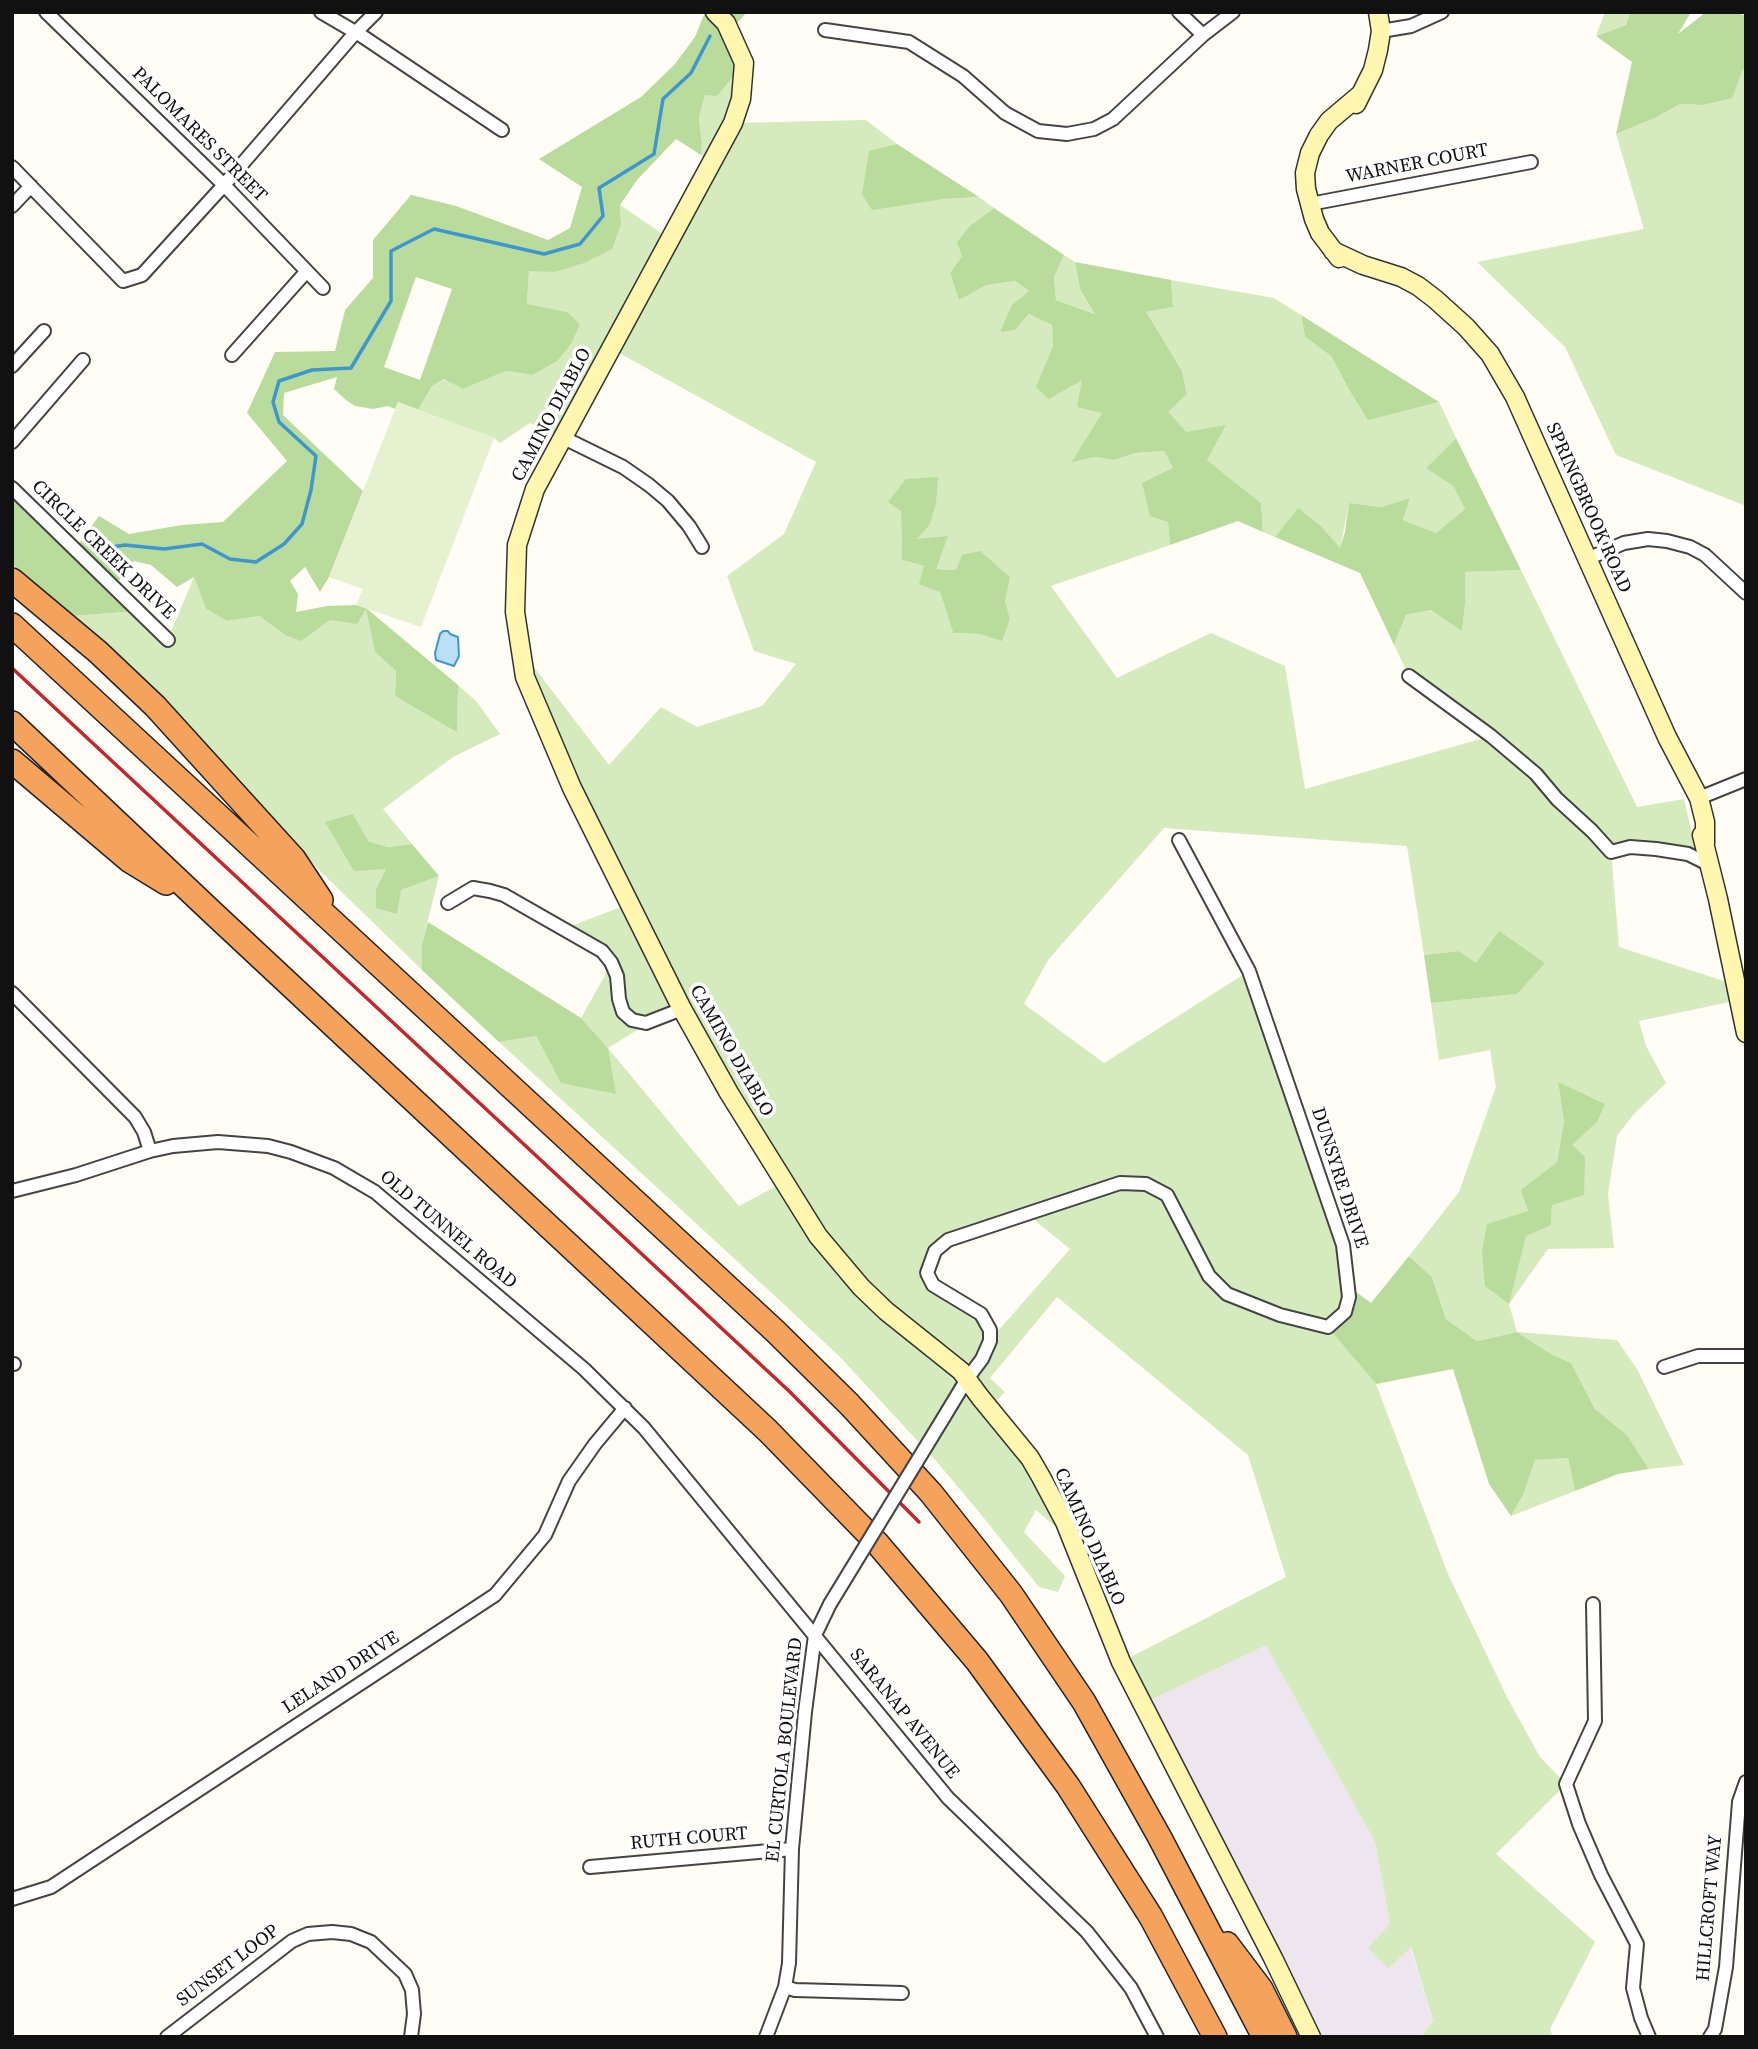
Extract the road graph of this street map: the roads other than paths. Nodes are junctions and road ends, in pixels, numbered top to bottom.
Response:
1 (46, 12) edge
2 (321, 12) edge
3 (376, 12) edge
4 (715, 12) edge
5 (1180, 12) edge
6 (1233, 12) edge
7 (1378, 12) edge
8 (1442, 12) edge
9 (825, 30) dead end
10 (1381, 31) junction
11 (355, 33) junction
12 (1203, 35) junction
13 (502, 130) dead end
14 (1531, 162) dead end
15 (12, 167) edge
16 (224, 185) junction
17 (31, 186) junction
18 (1309, 201) junction
19 (12, 206) edge
20 (306, 272) junction
21 (323, 288) dead end
22 (44, 331) dead end
23 (232, 355) dead end
24 (83, 360) dead end
25 (12, 366) edge
26 (564, 438) junction
27 (12, 442) edge
28 (12, 488) edge
29 (702, 547) dead end
30 (1587, 559) junction
31 (12, 580) edge
32 (1746, 593) edge
33 (12, 625) edge
34 (168, 640) dead end
35 (1409, 676) dead end
36 (12, 723) edge
37 (1667, 737) junction
38 (12, 761) edge
39 (1746, 779) edge
40 (1699, 798) junction
41 (1179, 840) dead end
42 (1705, 844) junction
43 (1710, 865) junction
44 (448, 903) dead end
45 (213, 913) junction
46 (340, 929) junction
47 (12, 993) edge
48 (682, 1009) junction
49 (1746, 1033) edge
50 (150, 1151) junction
51 (12, 1191) edge
52 (1746, 1356) edge
53 (1664, 1367) dead end
54 (967, 1379) junction
55 (625, 1408) junction
56 (1593, 1604) dead end
57 (815, 1634) junction
58 (1746, 1782) edge
59 (792, 1849) junction
60 (590, 1867) dead end
61 (12, 1899) edge
62 (1196, 1907) junction
63 (1176, 1963) junction
64 (785, 1987) junction
65 (902, 1993) dead end
66 (167, 2037) edge
67 (411, 2037) edge
68 (766, 2037) edge
69 (1157, 2037) edge
70 (1206, 2037) edge
71 (1215, 2037) edge
72 (1264, 2037) edge
73 (1285, 2037) edge
74 (1311, 2037) edge
75 (1649, 2037) edge
76 (1710, 2037) edge

1 - 16 street, PALOMARES STREET
2 - 11 street
3 - 11 street
4 - 26 street, CAMINO DIABLO
5 - 12 street
6 - 12 street
7 - 10 street
8 - 10 street
9 - 12 street
10 - 18 street, SPRINGBROOK ROAD
11 - 13 street
11 - 16 street
14 - 18 street, WARNER COURT
15 - 17 street
16 - 17 street
16 - 20 street, PALOMARES STREET
17 - 19 street
18 - 30 street, SPRINGBROOK ROAD
20 - 21 street, PALOMARES STREET
20 - 23 street
22 - 25 street
24 - 27 street
26 - 29 street
26 - 48 street, CAMINO DIABLO
28 - 34 street, CIRCLE CREEK DRIVE
30 - 32 street
30 - 37 street, SPRINGBROOK ROAD
31 - 46 highway
33 - 46 highway
35 - 43 street
36 - 45 highway
37 - 40 street, SPRINGBROOK ROAD
37 - 42 street, SPRINGBROOK ROAD
38 - 45 highway
39 - 40 street
40 - 42 street, SPRINGBROOK ROAD
41 - 54 street, DUNSYRE DRIVE
42 - 43 street, SPRINGBROOK ROAD
43 - 49 street, SPRINGBROOK ROAD
44 - 48 street
45 - 63 highway
46 - 62 highway
47 - 50 street
48 - 54 street, CAMINO DIABLO
50 - 51 street, OLD TUNNEL ROAD
50 - 55 street, OLD TUNNEL ROAD
52 - 53 street
54 - 57 street, EL CURTOLA BOULEVARD, bridge
54 - 74 street, CAMINO DIABLO
55 - 57 street, SARANAP AVENUE
55 - 61 street, LELAND DRIVE
56 - 75 street
57 - 59 street, EL CURTOLA BOULEVARD
57 - 69 street, SARANAP AVENUE
58 - 76 street, HILLCROFT WAY
59 - 60 street, RUTH COURT
59 - 64 street, EL CURTOLA BOULEVARD
62 - 72 highway
62 - 73 highway
63 - 70 highway
63 - 71 highway
64 - 65 street
64 - 68 street, EL CURTOLA BOULEVARD
66 - 67 street, SUNSET LOOP

